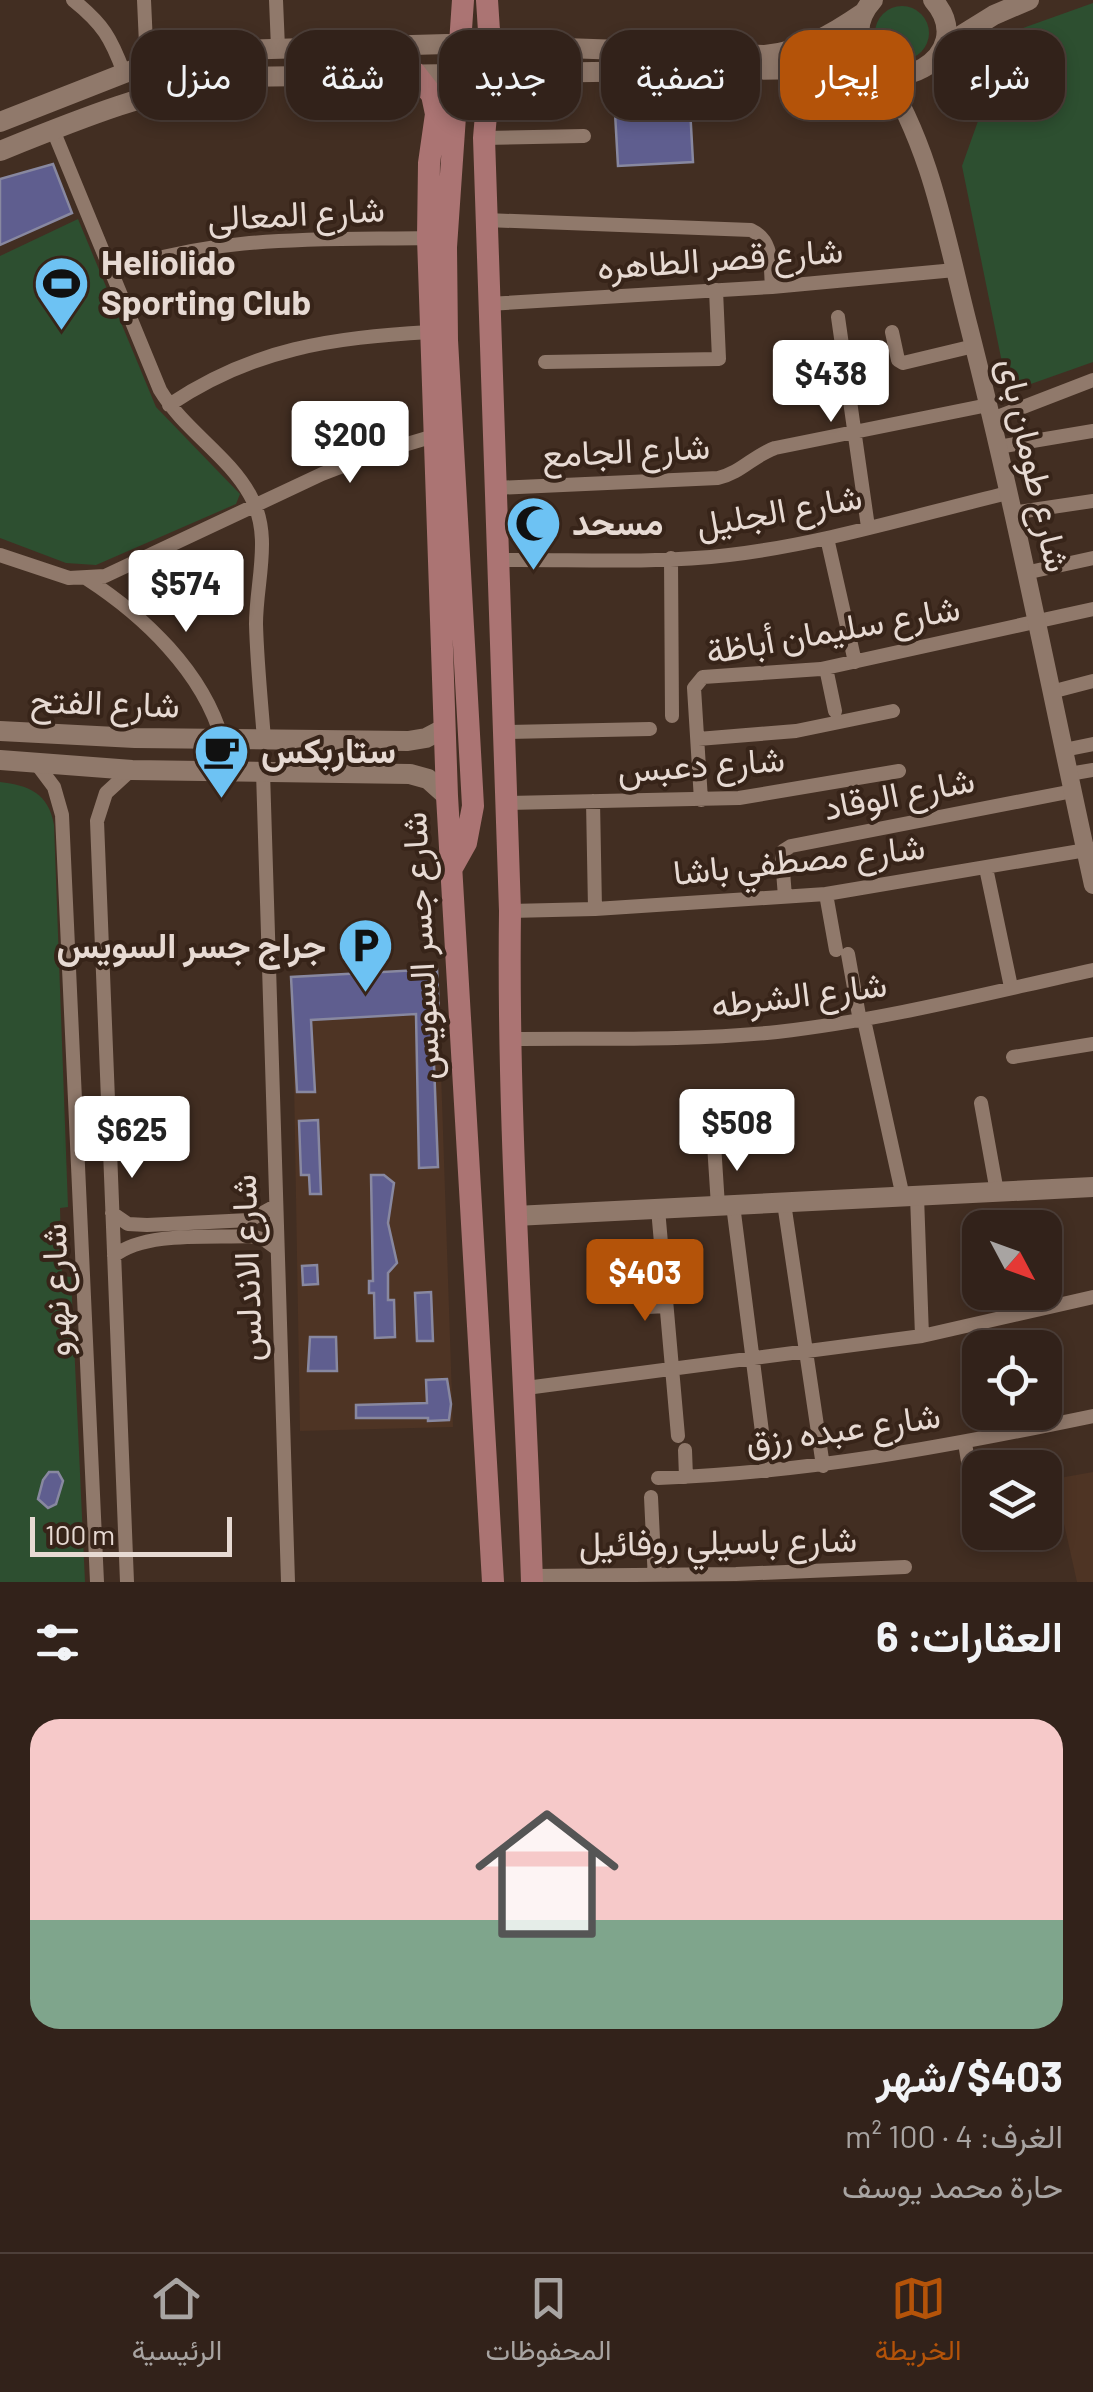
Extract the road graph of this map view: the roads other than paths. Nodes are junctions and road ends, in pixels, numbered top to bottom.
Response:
1 (73, 0) edge
2 (144, 0) edge
3 (276, 0) edge
4 (933, 0) edge
5 (1029, 0) edge
6 (458, 6) edge
7 (484, 6) edge
8 (868, 6) edge
9 (145, 30) edge
10 (450, 30) edge
11 (859, 30) edge
12 (945, 30) edge
13 (970, 30) edge
14 (439, 44) edge
15 (278, 48) junction
16 (266, 49) edge
17 (581, 49) edge
18 (780, 70) edge
19 (131, 71) edge
20 (581, 71) edge
21 (124, 73) junction
22 (286, 74) edge
23 (419, 78) edge
24 (486, 120) edge
25 (910, 120) edge
26 (0, 122) edge
27 (53, 130) junction
28 (432, 132) junction
29 (584, 136) dead end
30 (484, 138) junction
31 (0, 152) edge
32 (455, 199) junction
33 (486, 220) junction
34 (428, 238) junction
35 (954, 270) junction
36 (111, 273) junction
37 (772, 287) junction
38 (716, 290) junction
39 (488, 304) junction
40 (838, 317) dead end
41 (430, 332) junction
42 (892, 332) dead end
43 (974, 346) junction
44 (545, 362) dead end
45 (1093, 380) edge
46 (169, 404) junction
47 (990, 412) junction
48 (1093, 431) edge
49 (854, 432) junction
50 (434, 436) junction
51 (998, 447) junction
52 (495, 488) junction
53 (1008, 493) junction
54 (1093, 501) edge
55 (256, 507) junction
56 (1012, 514) junction
57 (868, 527) junction
58 (827, 538) junction
59 (0, 555) edge
60 (671, 558) junction
61 (1093, 558) edge
62 (498, 560) junction
63 (1025, 573) junction
64 (88, 579) junction
65 (1093, 610) edge
66 (1036, 624) junction
67 (855, 662) junction
68 (826, 668) junction
69 (1093, 680) edge
70 (1051, 692) junction
71 (893, 710) dead end
72 (835, 711) dead end
73 (672, 716) dead end
74 (444, 728) junction
75 (650, 729) dead end
76 (0, 731) edge
77 (504, 732) junction
78 (135, 738) junction
79 (222, 739) junction
80 (264, 739) junction
81 (698, 739) junction
82 (408, 740) junction
83 (1093, 744) edge
84 (1064, 750) junction
85 (0, 760) edge
86 (36, 763) junction
87 (132, 770) junction
88 (1093, 770) edge
89 (899, 771) dead end
90 (263, 772) junction
91 (406, 774) junction
92 (1071, 783) junction
93 (447, 796) junction
94 (701, 800) junction
95 (593, 801) junction
96 (506, 802) junction
97 (508, 844) junction
98 (1089, 849) edge
99 (452, 868) junction
100 (986, 868) junction
101 (1093, 884) edge
102 (826, 894) junction
103 (785, 897) junction
104 (595, 909) junction
105 (510, 911) junction
106 (1093, 970) edge
107 (1012, 988) junction
108 (862, 1021) junction
109 (508, 1039) junction
110 (1093, 1044) edge
111 (1014, 1058) dead end
112 (981, 1103) dead end
113 (714, 1144) dead end
114 (81, 1186) junction
115 (110, 1186) junction
116 (1093, 1187) edge
117 (998, 1192) junction
118 (910, 1197) junction
119 (784, 1203) junction
120 (274, 1206) junction
121 (726, 1206) junction
122 (658, 1209) junction
123 (112, 1213) junction
124 (515, 1216) junction
125 (276, 1248) junction
126 (114, 1256) junction
127 (114, 1284) junction
128 (86, 1285) junction
129 (1093, 1297) edge
130 (666, 1306) junction
131 (648, 1307) dead end
132 (922, 1336) junction
133 (805, 1354) junction
134 (753, 1360) junction
135 (671, 1370) junction
136 (526, 1388) junction
137 (1093, 1416) edge
138 (965, 1443) junction
139 (966, 1450) edge
140 (823, 1466) junction
141 (767, 1471) junction
142 (686, 1477) junction
143 (658, 1478) dead end
144 (651, 1497) dead end
145 (906, 1566) dead end
146 (532, 1579) edge
147 (655, 1579) edge
148 (97, 1582) edge
149 (127, 1582) edge
150 (288, 1582) edge
151 (493, 1582) edge

1 - 21 street
2 - 9 street
3 - 15 street
4 - 12 main road
5 - 13 main road
6 - 7 main road
6 - 10 main road
6 - 32 main road
7 - 32 main road
8 - 11 main road
8 - 17 main road
14 - 15 main road
15 - 16 main road
18 - 20 main road
19 - 21 main road
21 - 26 main road
22 - 27 main road
23 - 28 main road, شارع جسر السويس
24 - 30 main road
25 - 35 street, شارع طومان باى
27 - 31 main road
27 - 36 street
28 - 30 main road
28 - 34 main road, شارع جسر السويس
29 - 30 street
30 - 33 main road
32 - 97 main road
32 - 99 main road
33 - 37 street
33 - 39 main road
34 - 36 street, شارع المعالى
34 - 41 main road, شارع جسر السويس
35 - 37 street, شارع قصر الطاهره
35 - 43 street, شارع طومان باى
36 - 46 street
37 - 38 street, شارع قصر الطاهره
38 - 39 street, شارع قصر الطاهره
38 - 44 street
39 - 52 main road
40 - 49 street
41 - 46 street
41 - 50 main road, شارع جسر السويس
42 - 43 street
43 - 47 street, شارع طومان باى
45 - 47 street
46 - 55 street
47 - 49 street, شارع الجامع
47 - 51 street, شارع طومان باى
48 - 51 street
49 - 52 street, شارع الجامع
49 - 57 street
50 - 55 street
50 - 74 main road, شارع جسر السويس
51 - 53 street, شارع طومان باى
52 - 62 main road
53 - 56 street, شارع طومان باى
53 - 57 street, شارع الجليل
54 - 56 street
55 - 64 street
55 - 80 street
56 - 63 street, شارع طومان باى
57 - 58 street, شارع الجليل
58 - 60 street, شارع الجليل
58 - 67 street
59 - 64 street
60 - 62 street, شارع الجليل
60 - 73 street
61 - 63 street
62 - 77 main road
63 - 66 street, شارع طومان باى
64 - 79 street
65 - 66 street, شارع سليمان أباظة
66 - 67 street, شارع سليمان أباظة
66 - 70 street, شارع طومان باى
67 - 68 street, شارع سليمان أباظة
68 - 72 street
68 - 81 street, شارع سليمان أباظة
69 - 70 street
70 - 84 street, شارع طومان باى
71 - 81 street
74 - 82 main road, شارع الفتح
74 - 93 main road, شارع جسر السويس
75 - 77 street
76 - 78 main road, شارع الفتح
77 - 96 main road
78 - 79 main road, شارع الفتح
78 - 87 main road
79 - 80 main road, شارع الفتح
80 - 82 main road, شارع الفتح
81 - 94 street, شارع سليمان أباظة
82 - 91 main road
83 - 84 street
84 - 92 street, شارع طومان باى
85 - 86 main road, شارع الفتح
86 - 87 main road, شارع الفتح
86 - 114 street, شارع نهرو
87 - 90 main road, شارع الفتح
87 - 115 street, شارع نهرو
88 - 92 street
89 - 94 street, شارع دعبس
90 - 91 main road, شارع الفتح
90 - 120 street, شارع الاندلس
91 - 93 main road, شارع الفتح
92 - 98 street, شارع طومان باى
92 - 103 street, شارع الوقاد
93 - 99 main road, شارع جسر السويس
94 - 95 street, شارع دعبس
95 - 96 street, شارع دعبس
95 - 104 street
96 - 97 main road
97 - 105 main road
98 - 100 street, شارع مصطفي باشا
98 - 101 street, شارع طومان باى
99 - 151 main road, شارع جسر السويس
100 - 102 street, شارع مصطفي باشا
100 - 107 street
102 - 103 street, شارع مصطفي باشا
102 - 108 street
103 - 104 street, شارع مصطفي باشا
104 - 105 street, شارع مصطفي باشا
105 - 109 main road
106 - 107 street, شارع الشرطه
107 - 108 street, شارع الشرطه
108 - 109 street, شارع الشرطه
108 - 118 street
109 - 124 main road
110 - 111 street
112 - 117 street
113 - 121 street
114 - 115 street
114 - 128 street, شارع نهرو
115 - 123 street, شارع نهرو
116 - 117 main road
117 - 118 main road
118 - 119 main road
118 - 132 street
119 - 121 main road
119 - 133 street
120 - 123 street
120 - 125 street, شارع الاندلس
121 - 122 main road
121 - 134 street
122 - 124 main road
122 - 130 street
123 - 126 street, شارع نهرو
124 - 136 main road
125 - 126 street
125 - 150 street, شارع الاندلس
126 - 127 street, شارع نهرو
127 - 128 street
127 - 149 street, شارع نهرو
128 - 148 street, شارع نهرو
129 - 132 street
130 - 131 street
130 - 135 street
132 - 133 street
133 - 134 street
133 - 140 street
134 - 135 street
134 - 141 street
135 - 136 street
135 - 142 street
136 - 146 main road
137 - 138 street, شارع عبده رزق
138 - 139 street
138 - 140 street, شارع عبده رزق
140 - 141 street, شارع عبده رزق
141 - 142 street, شارع عبده رزق
142 - 143 street, شارع عبده رزق
144 - 147 street
145 - 147 street, شارع باسيلي روفائيل
146 - 147 street, شارع باسيلي روفائيل

